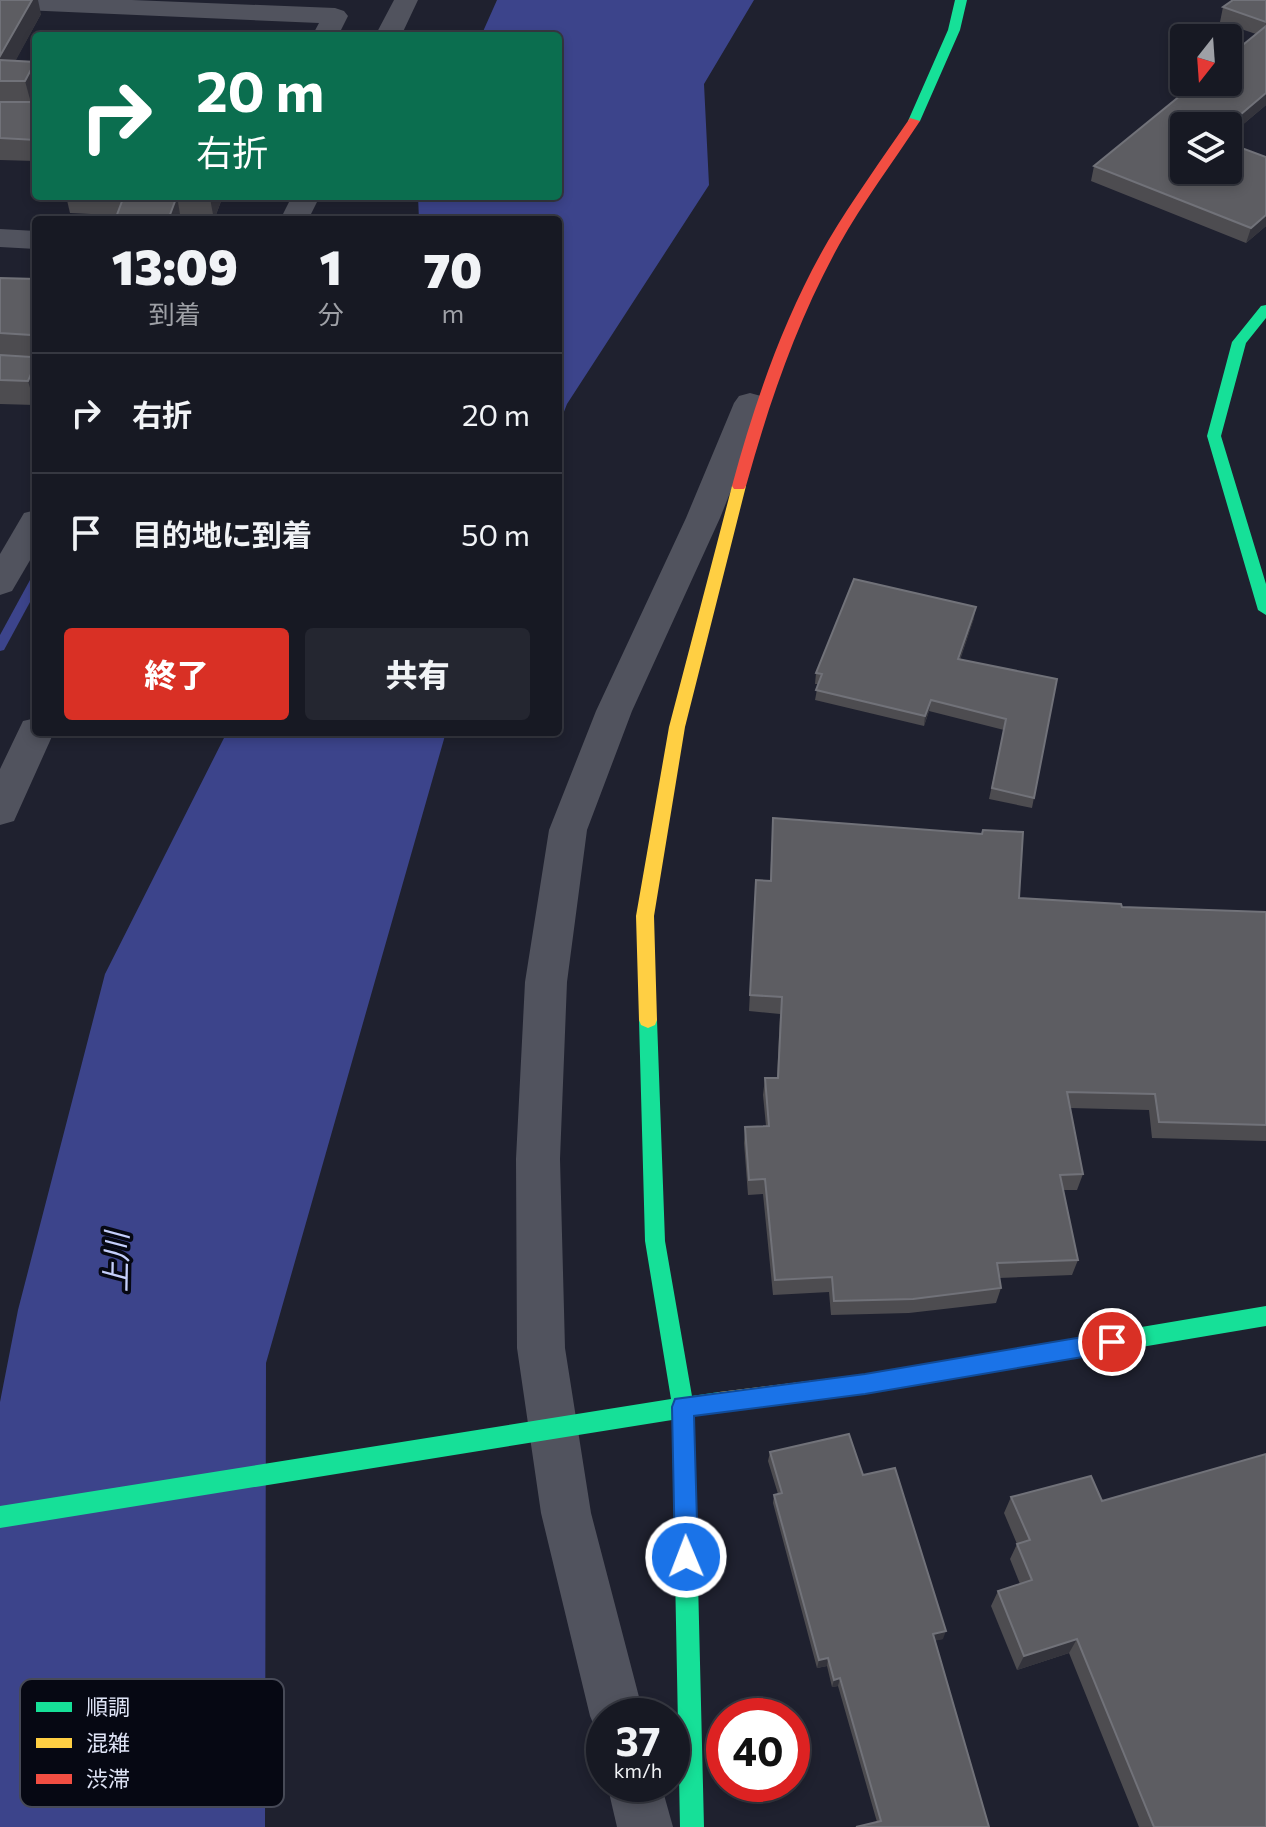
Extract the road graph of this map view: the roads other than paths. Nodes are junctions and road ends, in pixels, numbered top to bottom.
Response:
1 (406, 0) edge
2 (961, 0) edge
3 (0, 2) edge
4 (327, 32) edge
5 (390, 32) edge
6 (0, 238) edge
7 (32, 240) edge
8 (1266, 309) edge
9 (787, 344) junction
10 (32, 528) edge
11 (0, 583) edge
12 (1266, 610) edge
13 (34, 736) edge
14 (0, 811) edge
15 (1266, 1316) edge
16 (683, 1407) junction
17 (0, 1517) edge
18 (612, 1698) edge
19 (639, 1802) edge
20 (645, 1827) edge
21 (692, 1827) edge

1 - 5 street
2 - 9 street
3 - 4 street
6 - 7 street
8 - 12 street
9 - 16 street
9 - 18 street
10 - 11 street
13 - 14 street
15 - 16 street
16 - 17 street
16 - 21 street
19 - 20 street

